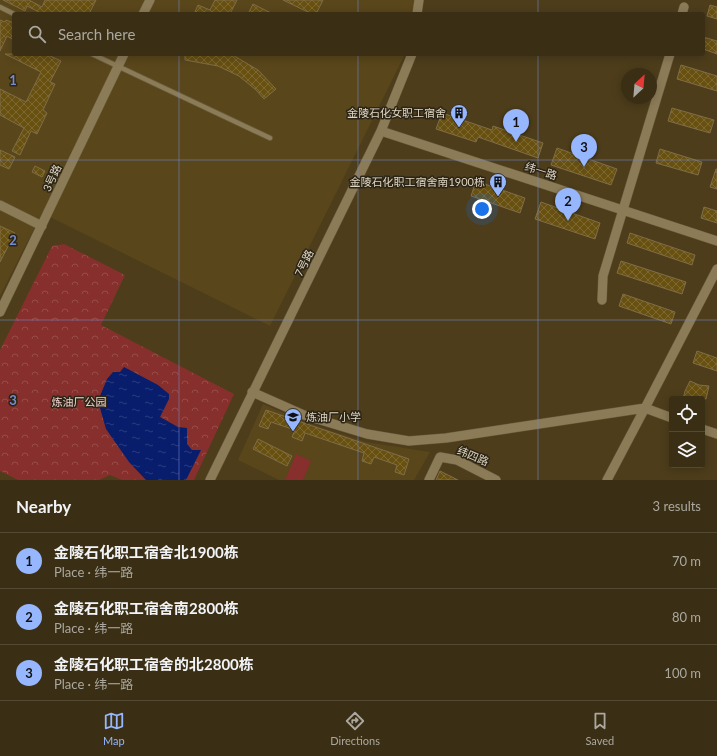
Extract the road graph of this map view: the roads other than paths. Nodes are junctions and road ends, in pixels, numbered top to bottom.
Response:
1 (150, 0) edge
2 (419, 0) edge
3 (0, 7) edge
4 (144, 12) edge
5 (417, 12) edge
6 (12, 13) edge
7 (96, 56) edge
8 (123, 56) edge
9 (411, 56) edge
10 (669, 56) edge
11 (118, 67) junction
12 (381, 131) junction
13 (270, 138) dead end
14 (0, 204) edge
15 (624, 210) junction
16 (42, 226) junction
17 (717, 240) edge
18 (717, 269) edge
19 (602, 300) dead end
20 (0, 312) edge
21 (252, 392) junction
22 (645, 408) junction
23 (669, 417) edge
24 (705, 430) edge
25 (717, 434) edge
26 (210, 480) edge
27 (429, 480) edge
28 (496, 480) edge
29 (607, 480) edge

1 - 4 street
2 - 5 street
3 - 6 lane
7 - 11 lane
8 - 11 street, 3号路
9 - 12 street, 7号路
10 - 15 street
11 - 13 lane
11 - 16 street, 3号路
12 - 15 street, 纬一路
12 - 21 street, 7号路
14 - 16 street
15 - 17 street, 纬一路
15 - 19 street
16 - 20 street, 3号路
18 - 22 street
21 - 22 street
21 - 26 street, 7号路
22 - 23 street
22 - 29 street
24 - 25 street
27 - 28 street, 纬四路

